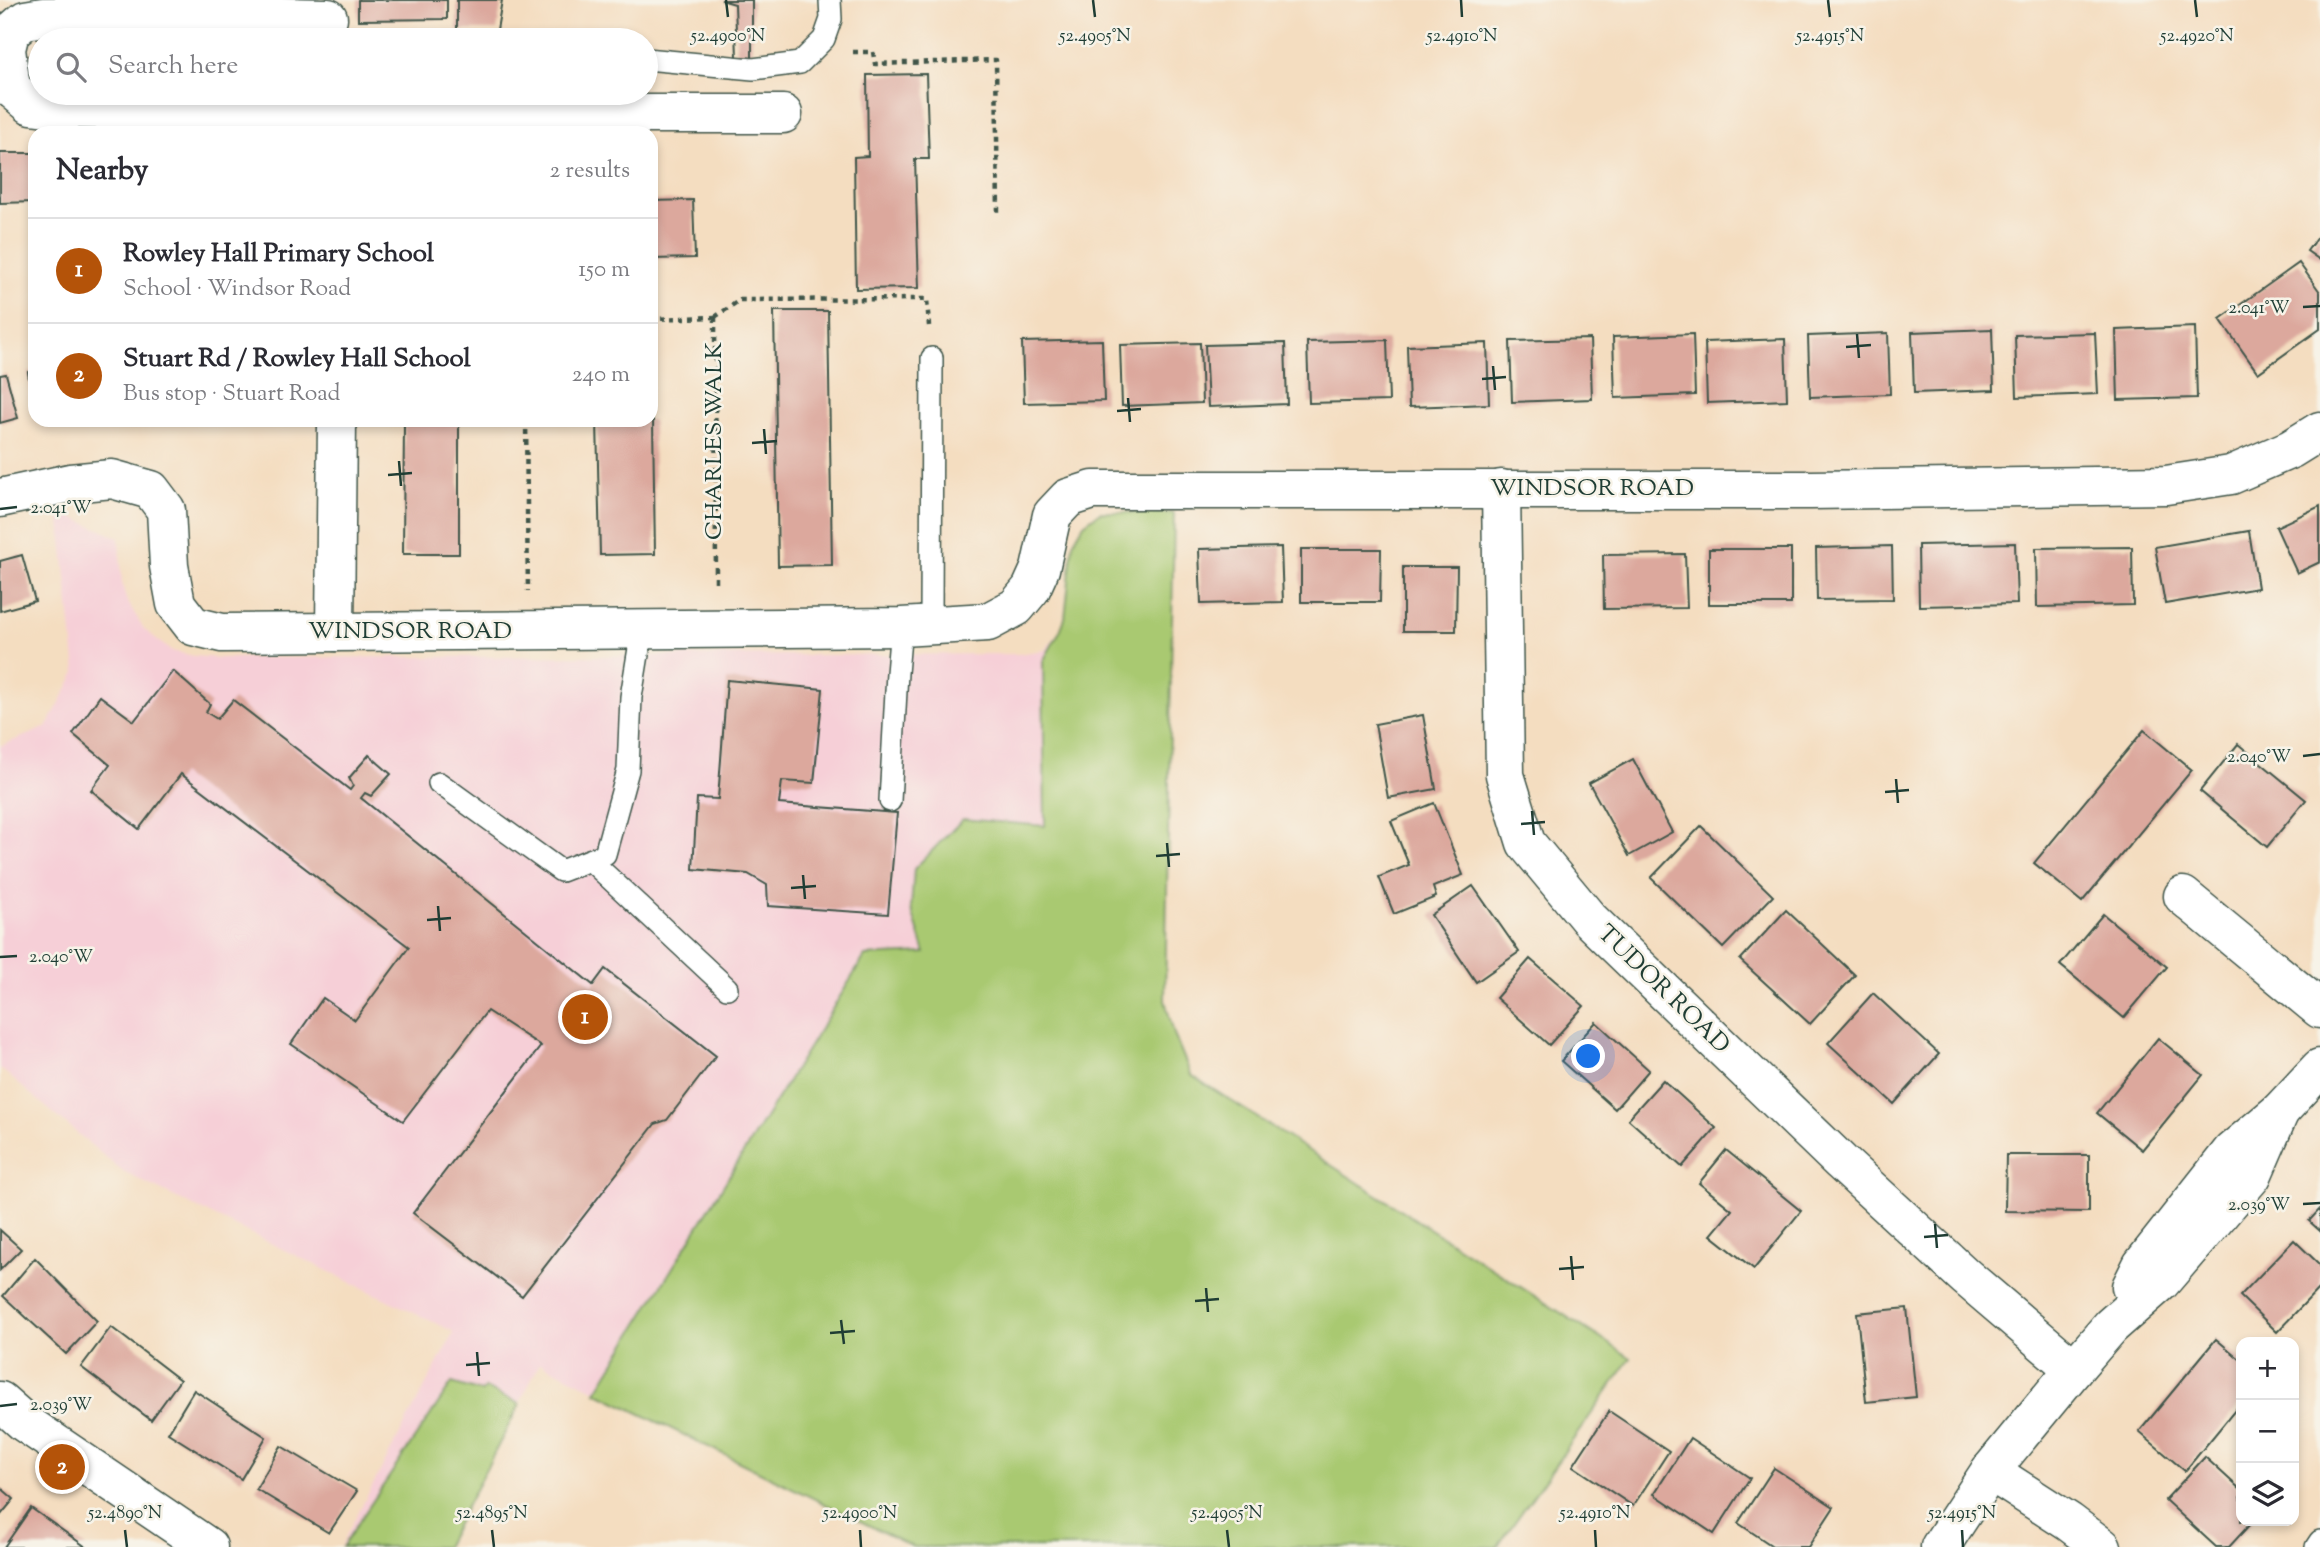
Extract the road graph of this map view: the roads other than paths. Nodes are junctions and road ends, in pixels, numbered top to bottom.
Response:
1 (831, 0) edge
2 (329, 19) edge
3 (658, 60) edge
4 (28, 102) edge
5 (31, 105) edge
6 (338, 113) edge
7 (783, 114) dead end
8 (932, 358) dead end
9 (337, 427) edge
10 (2320, 431) edge
11 (1501, 489) junction
12 (0, 498) edge
13 (916, 626) junction
14 (642, 630) junction
15 (335, 632) junction
16 (439, 783) dead end
17 (890, 801) dead end
18 (590, 860) junction
19 (2183, 896) dead end
20 (727, 988) dead end
21 (2320, 1009) edge
22 (2320, 1068) edge
23 (2074, 1369) junction
24 (0, 1401) edge
25 (1990, 1471) junction
26 (2320, 1541) edge
27 (208, 1547) edge
28 (1940, 1547) edge
29 (2102, 1547) edge
30 (2316, 1547) edge

1 - 3 lane
2 - 4 street
5 - 6 street
6 - 7 street
8 - 13 lane
9 - 15 street
10 - 11 street, WINDSOR ROAD
11 - 13 street, WINDSOR ROAD
11 - 23 street, TUDOR ROAD
12 - 15 street, WINDSOR ROAD
13 - 14 street, WINDSOR ROAD
13 - 17 lane
14 - 15 street, WINDSOR ROAD
14 - 18 lane
16 - 18 lane
18 - 20 lane
19 - 21 street
22 - 23 street
23 - 25 street
24 - 27 street
25 - 28 street
25 - 29 street
26 - 30 lane

